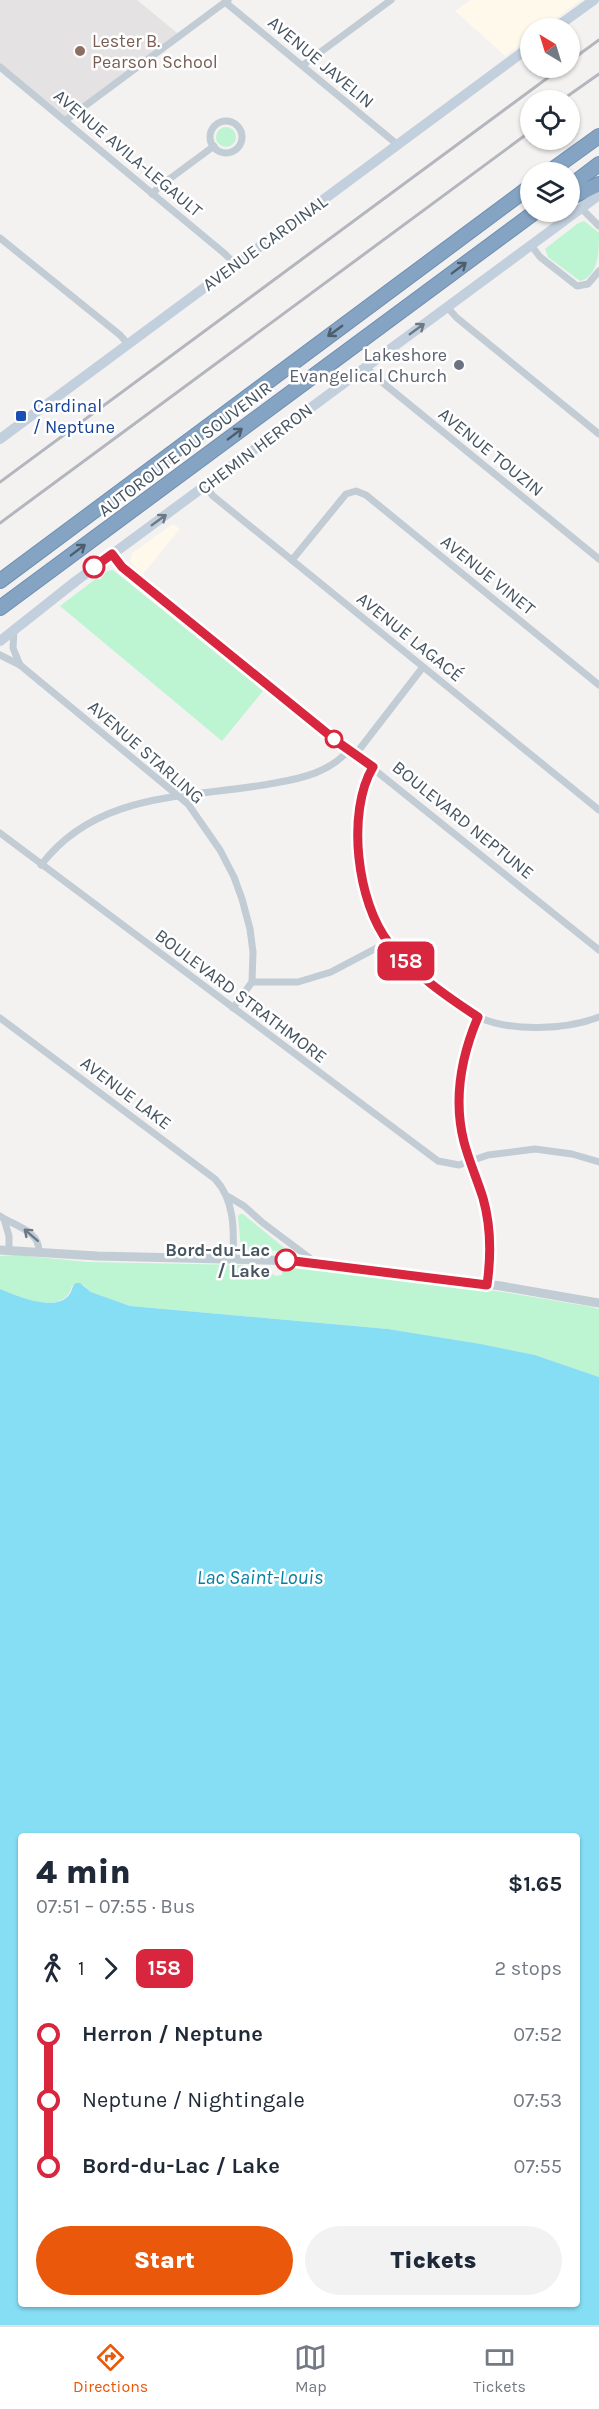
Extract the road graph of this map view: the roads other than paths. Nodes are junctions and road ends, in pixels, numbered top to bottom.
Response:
1 (391, 0) edge
2 (594, 0) edge
3 (227, 1) edge
4 (569, 18) edge
5 (520, 54) edge
6 (303, 65) junction
7 (0, 67) edge
8 (66, 120) junction
9 (599, 136) edge
10 (398, 145) junction
11 (213, 146) junction
12 (563, 162) edge
13 (599, 164) edge
14 (580, 178) edge
15 (599, 184) edge
16 (580, 193) edge
17 (152, 194) junction
18 (520, 194) edge
19 (599, 195) edge
20 (581, 208) junction
21 (521, 222) edge
22 (524, 222) edge
23 (599, 226) edge
24 (514, 227) junction
25 (0, 238) edge
26 (531, 245) junction
27 (236, 265) junction
28 (599, 271) edge
29 (447, 307) junction
30 (128, 344) junction
31 (366, 366) junction
32 (2, 434) edge
33 (599, 434) edge
34 (205, 486) junction
35 (43, 548) junction
36 (112, 554) junction
37 (599, 559) edge
38 (292, 560) junction
39 (0, 573) edge
40 (0, 581) edge
41 (31, 585) junction
42 (0, 608) edge
43 (0, 615) edge
44 (14, 630) junction
45 (0, 641) edge
46 (0, 655) edge
47 (20, 665) junction
48 (423, 667) junction
49 (599, 685) edge
50 (352, 753) junction
51 (373, 767) junction
52 (179, 796) junction
53 (599, 810) edge
54 (0, 834) edge
55 (41, 865) junction
56 (388, 942) junction
57 (599, 950) edge
58 (252, 982) junction
59 (233, 1008) junction
60 (478, 1017) junction
61 (599, 1017) edge
62 (0, 1018) edge
63 (470, 1161) junction
64 (599, 1162) edge
65 (229, 1197) junction
66 (2, 1218) edge
67 (4, 1250) edge
68 (39, 1251) junction
69 (233, 1259) junction
70 (315, 1262) junction
71 (487, 1285) junction
72 (599, 1303) edge

1 - 6 street
2 - 4 main road
3 - 6 street, AVENUE JAVELIN
3 - 8 street
5 - 10 main road, AVENUE CARDINAL
6 - 10 street, AVENUE JAVELIN
7 - 8 street, AVENUE AVILA-LEGAULT
8 - 17 street, AVENUE AVILA-LEGAULT
9 - 12 highway
10 - 27 main road, AVENUE CARDINAL
11 - 11 street
11 - 17 street
13 - 14 highway
15 - 16 highway
17 - 27 street, AVENUE AVILA-LEGAULT
18 -> 35 highway, AUTOROUTE DU SOUVENIR
19 - 20 main road, CHEMIN HERRON
20 - 23 street
20 - 26 main road, CHEMIN HERRON
21 - 24 highway, AUTOROUTE DU SOUVENIR
22 - 24 highway
41 -> 24 highway, AUTOROUTE DU SOUVENIR
25 - 30 street
26 - 28 street
26 - 29 main road, CHEMIN HERRON
27 - 30 main road, AVENUE CARDINAL
31 -> 29 main road, CHEMIN HERRON
29 - 33 street
30 - 32 main road, AVENUE CARDINAL
31 - 34 main road, CHEMIN HERRON
31 - 37 street, AVENUE TOUZIN
36 -> 34 main road, CHEMIN HERRON
34 - 38 street, AVENUE LAGACÉ
35 - 39 highway
35 - 40 highway, AUTOROUTE DU SOUVENIR
36 - 44 main road, CHEMIN HERRON
36 - 50 street, BOULEVARD NEPTUNE
38 - 48 street, AVENUE LAGACÉ
38 - 49 street, AVENUE VINET
41 - 42 highway, AUTOROUTE DU SOUVENIR
41 - 43 highway
44 - 45 main road, CHEMIN HERRON
44 - 47 street
46 - 47 street, AVENUE STARLING
47 - 52 street, AVENUE STARLING
48 - 50 street
48 - 53 street, AVENUE LAGACÉ
50 - 51 street, BOULEVARD NEPTUNE
50 - 52 street
51 - 56 street
51 - 57 street, BOULEVARD NEPTUNE
52 - 55 street
52 - 58 street, AVENUE STARLING
54 - 55 street, BOULEVARD STRATHMORE
55 - 59 street, BOULEVARD STRATHMORE
56 - 58 street
56 - 60 street
58 - 59 street
59 - 63 street, BOULEVARD STRATHMORE
60 - 61 street
60 - 63 street
62 - 65 street, AVENUE LAKE
63 - 64 street, BOULEVARD STRATHMORE
63 - 71 street
65 - 69 street
65 - 70 street, AVENUE LAKE
66 - 67 street
68 -> 66 street
67 - 68 street
68 - 69 street
69 - 70 street
70 - 71 street
71 - 72 street

